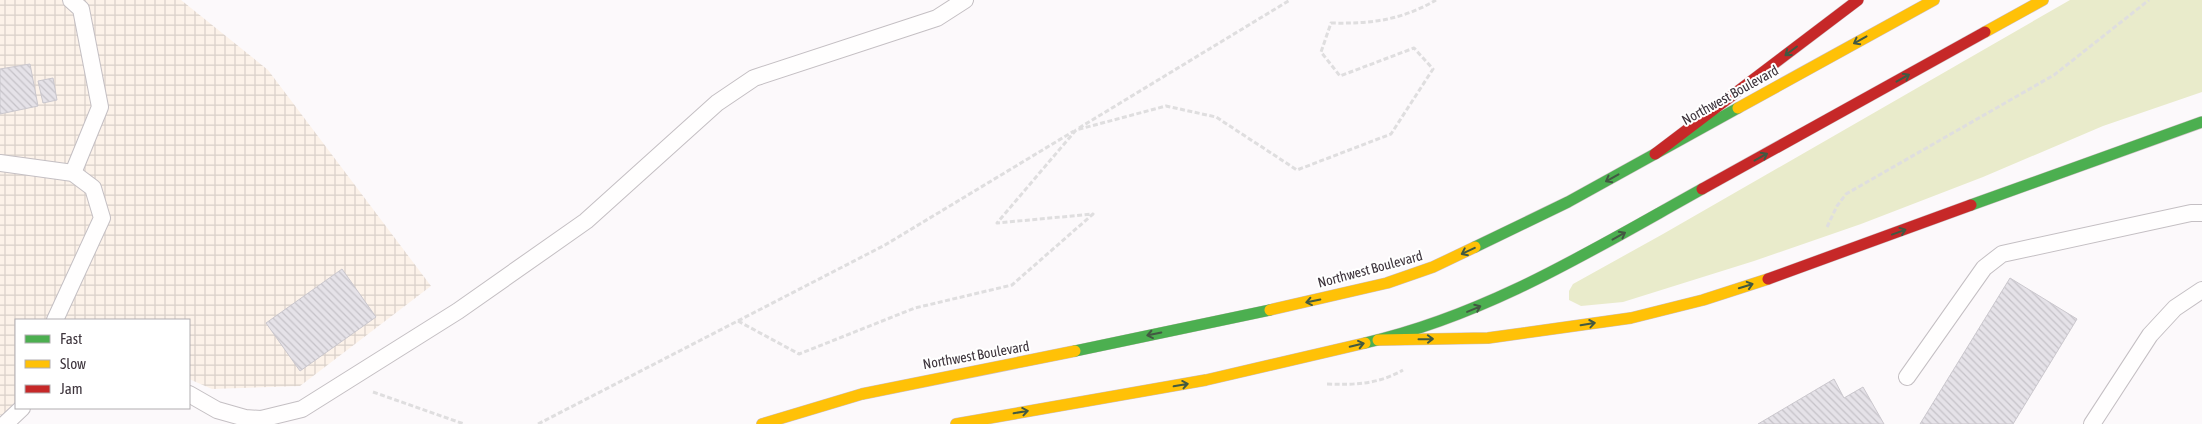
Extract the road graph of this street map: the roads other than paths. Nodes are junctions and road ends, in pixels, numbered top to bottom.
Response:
1 (71, 0) edge
2 (965, 0) edge
3 (1858, 0) edge
4 (1934, 0) edge
5 (2043, 0) edge
6 (2202, 122) edge
7 (1655, 154) junction
8 (0, 163) edge
9 (73, 173) junction
10 (2202, 213) edge
11 (2202, 290) edge
12 (55, 319) edge
13 (1378, 340) junction
14 (1908, 377) dead end
15 (190, 395) edge
16 (21, 409) edge
17 (5, 424) edge
18 (762, 424) edge
19 (956, 424) edge
20 (2092, 424) edge

1 - 9 lane
2 - 15 lane
3 -> 7 main road
4 -> 7 main road, Northwest Boulevard
13 -> 5 main road
13 -> 6 main road
7 -> 18 main road, Northwest Boulevard
8 - 9 lane
9 - 12 lane
10 - 14 lane
11 - 20 lane
19 -> 13 main road
16 - 17 lane

